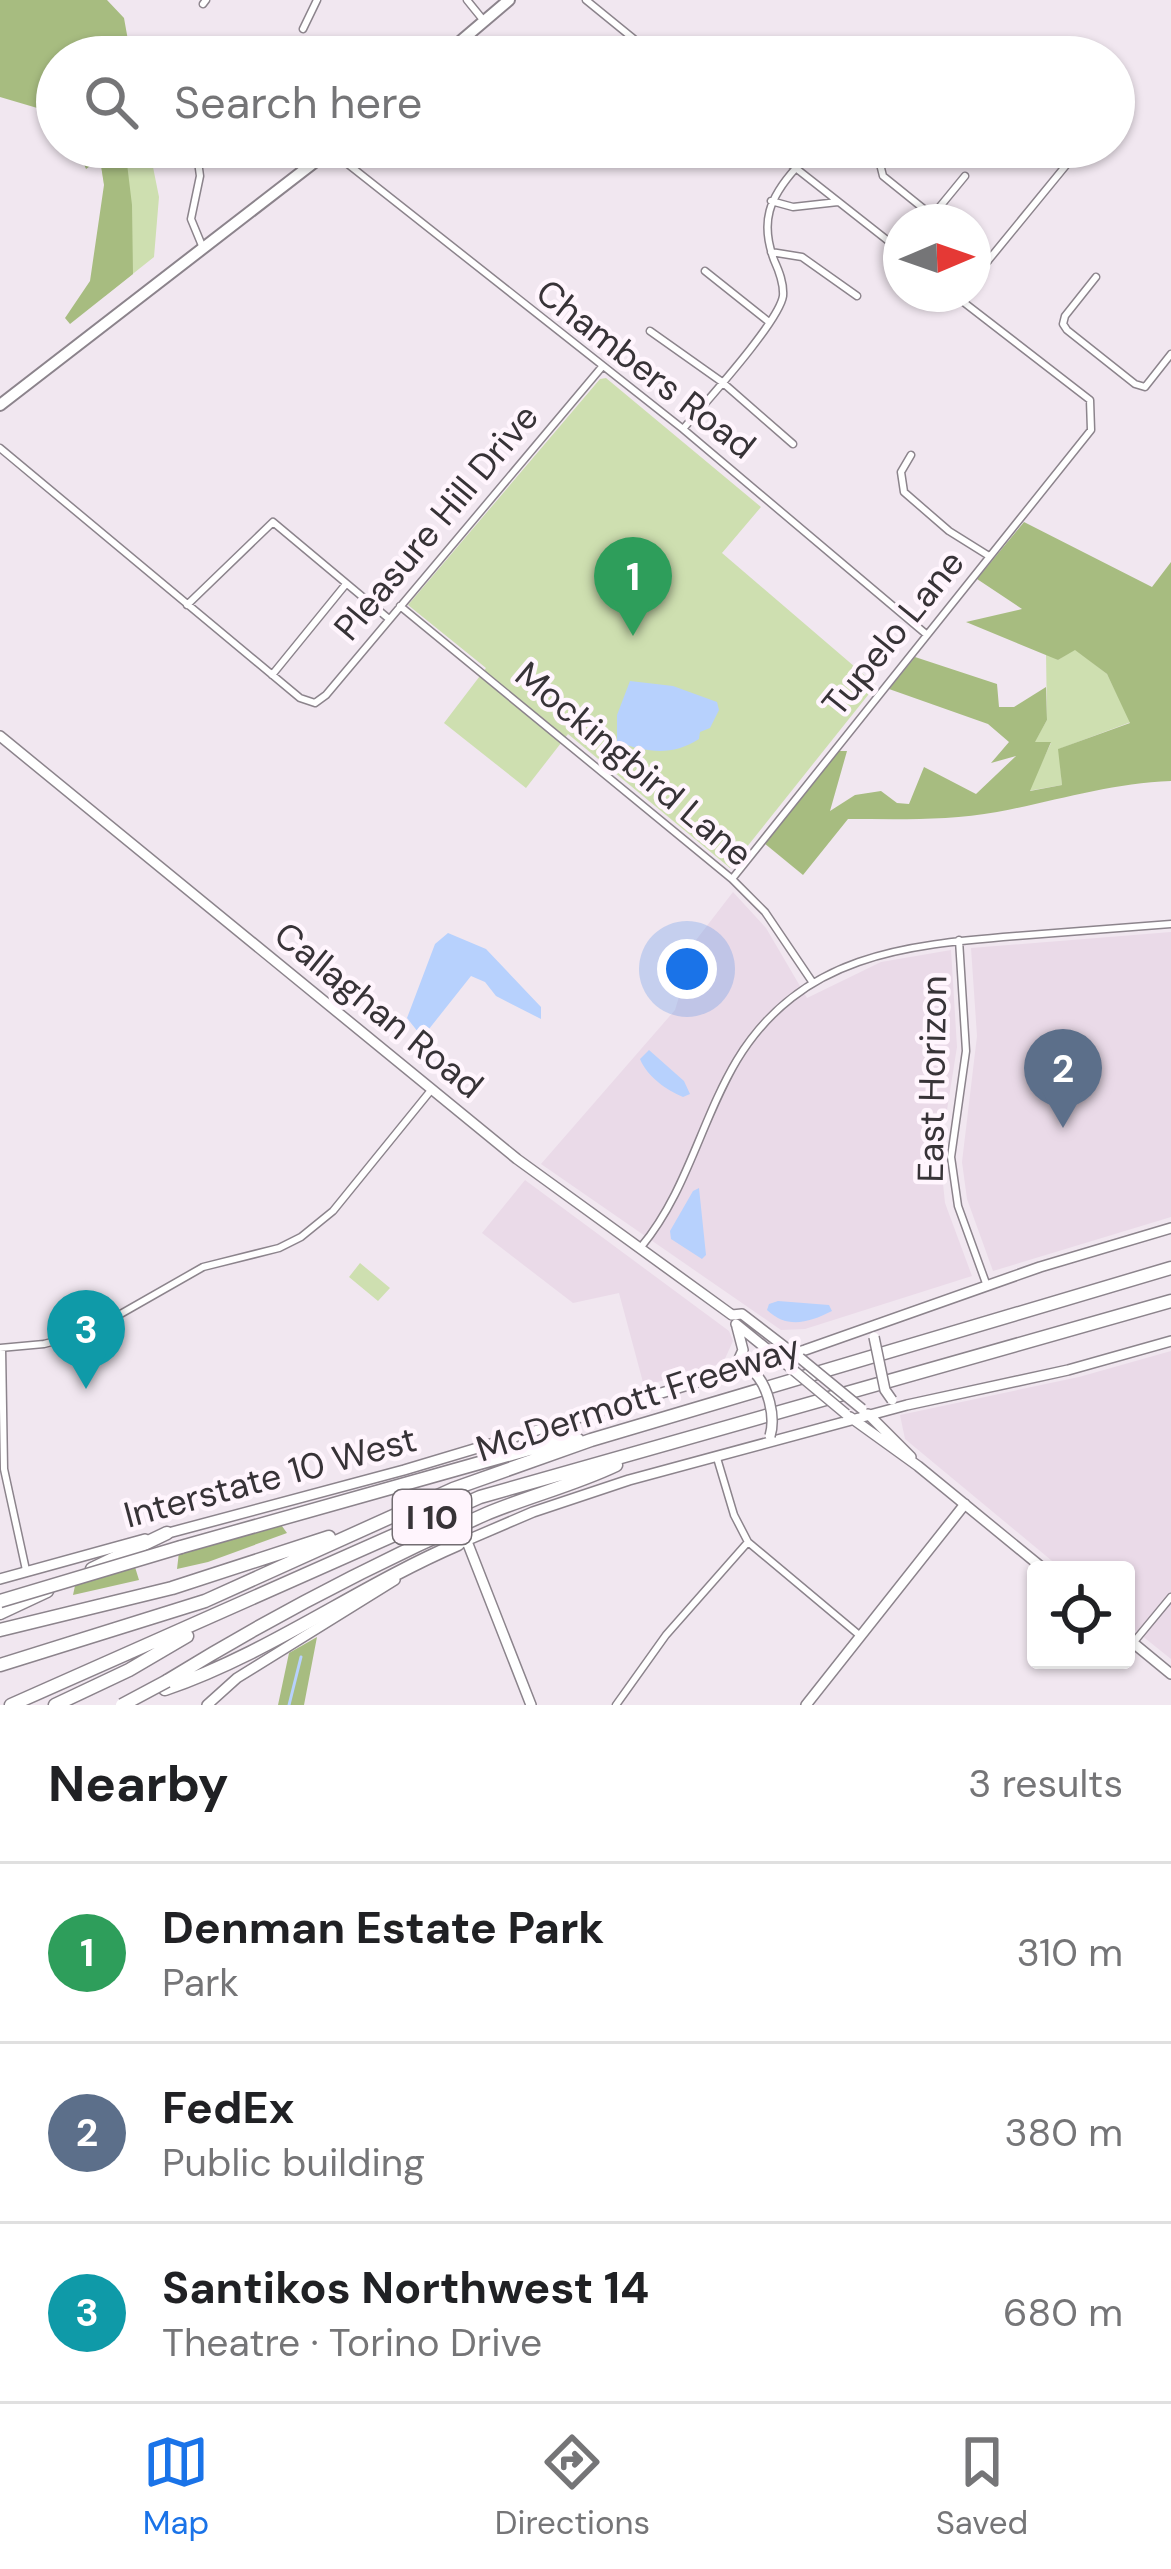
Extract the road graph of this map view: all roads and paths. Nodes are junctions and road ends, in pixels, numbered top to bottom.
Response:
1 (317, 0) edge
2 (467, 0) edge
3 (509, 0) edge
4 (586, 0) edge
5 (484, 21) junction
6 (303, 29) dead end
7 (466, 36) edge
8 (630, 36) edge
9 (200, 168) edge
10 (307, 168) edge
11 (355, 168) edge
12 (796, 168) joint
13 (880, 168) edge
14 (1064, 168) edge
15 (965, 176) dead end
16 (771, 202) junction
17 (840, 202) junction
18 (918, 204) edge
19 (946, 204) edge
20 (883, 237) edge
21 (203, 248) junction
22 (771, 252) junction
23 (991, 257) edge
24 (704, 271) dead end
25 (1096, 277) dead end
26 (857, 296) dead end
27 (979, 312) edge
28 (770, 322) junction
29 (650, 331) dead end
30 (1171, 354) edge
31 (601, 368) junction
32 (722, 382) junction
33 (0, 404) edge
34 (683, 429) junction
35 (793, 445) dead end
36 (0, 448) edge
37 (911, 455) dead end
38 (989, 556) junction
39 (346, 584) junction
40 (187, 604) junction
41 (400, 606) junction
42 (389, 619) junction
43 (926, 634) junction
44 (272, 674) junction
45 (0, 736) edge
46 (732, 879) junction
47 (1171, 924) edge
48 (959, 940) junction
49 (813, 983) junction
50 (433, 1089) junction
51 (1171, 1228) edge
52 (639, 1249) junction
53 (1171, 1258) edge
54 (1171, 1268) edge
55 (1155, 1273) junction
56 (987, 1286) junction
57 (1171, 1302) edge
58 (734, 1320) junction
59 (883, 1324) junction
60 (1171, 1341) edge
61 (1, 1348) edge
62 (790, 1358) junction
63 (743, 1371) junction
64 (899, 1404) junction
65 (865, 1412) junction
66 (849, 1417) junction
67 (895, 1439) junction
68 (591, 1440) junction
69 (765, 1440) junction
70 (633, 1456) junction
71 (717, 1458) junction
72 (918, 1466) junction
73 (964, 1504) junction
74 (370, 1524) junction
75 (167, 1533) junction
76 (462, 1542) junction
77 (748, 1542) junction
78 (1034, 1561) edge
79 (27, 1571) junction
80 (0, 1580) edge
81 (1171, 1597) edge
82 (0, 1601) edge
83 (241, 1605) junction
84 (0, 1613) edge
85 (0, 1630) edge
86 (859, 1634) junction
87 (1135, 1635) edge
88 (1135, 1644) edge
89 (0, 1665) edge
90 (1171, 1674) edge
91 (167, 1681) junction
92 (10, 1705) edge
93 (55, 1705) edge
94 (120, 1705) edge
95 (138, 1705) edge
96 (207, 1705) edge
97 (531, 1705) edge
98 (616, 1705) edge
99 (806, 1705) edge

1 - 6 street
2 - 5 street
3 - 5 main road
4 - 8 street
5 - 7 main road
9 - 21 street
10 - 21 main road
11 - 31 street, Chambers Road
12 - 16 street
12 - 17 street
13 - 18 street
14 - 23 street
15 - 19 street
16 - 17 street
16 - 22 street
17 - 20 street
21 - 33 main road
22 - 26 street
22 - 28 street
24 - 28 street
25 - 30 street
27 - 38 street, Tupelo Lane
28 - 32 street
29 - 32 street
31 - 34 street, Chambers Road
31 - 41 street, Pleasure Hill Drive
32 - 34 street
32 - 35 street
34 - 43 street, Chambers Road
36 - 40 street
37 - 38 street
38 - 43 street, Tupelo Lane
39 - 40 street
39 - 42 street
39 - 44 street
40 - 44 street
41 - 42 street, Pleasure Hill Drive
41 - 46 street, Mockingbird Lane
42 - 44 street, Pleasure Hill Drive
43 - 46 street, Tupelo Lane
45 - 50 main road, Callaghan Road
46 - 49 street, Mockingbird Lane
47 - 48 street
48 - 49 street
48 - 56 street, East Horizon
49 - 52 street
50 - 52 main road, Callaghan Road
50 - 61 street
51 - 56 main road, Interstate 10 West
52 - 58 main road, Callaghan Road
53 - 55 highway
54 - 55 highway, McDermott Freeway / I 10
55 - 68 highway, McDermott Freeway / I 10
56 - 59 main road, Interstate 10 West
57 - 70 highway, McDermott Freeway / I 10
58 - 62 main road, Callaghan Road
58 - 63 main road
59 - 62 main road, Interstate 10 West
59 - 64 main road, bridge
60 - 64 main road
61 - 79 street
62 - 63 main road, Interstate 10 West
62 - 65 main road, Callaghan Road, bridge
62 - 66 main road, Callaghan Road, bridge
63 - 69 main road, bridge
63 - 75 main road, Interstate 10 West
64 - 65 main road
64 - 67 main road
65 - 66 main road
65 - 67 main road, Callaghan Road
66 - 69 main road
66 - 72 main road, Callaghan Road
67 - 72 main road, Callaghan Road
68 - 74 highway, McDermott Freeway / I 10
68 - 82 highway, bridge
69 - 71 main road
70 - 83 highway, McDermott Freeway / I 10
70 - 91 highway
71 - 76 main road
71 - 77 street
72 - 73 main road, Callaghan Road
73 - 78 main road, Callaghan Road
73 - 86 main road
74 - 85 highway
74 - 89 highway, McDermott Freeway / I 10
75 - 79 main road, Interstate 10 West
75 - 84 highway
76 - 94 highway
76 - 96 main road
76 - 97 main road
77 - 86 street
77 - 98 street
79 - 80 main road, Interstate 10 West
81 - 87 street
83 - 92 highway, McDermott Freeway / I 10
83 - 93 highway
86 - 99 main road
88 - 90 main road
91 - 94 highway, bridge
91 - 95 highway, bridge

